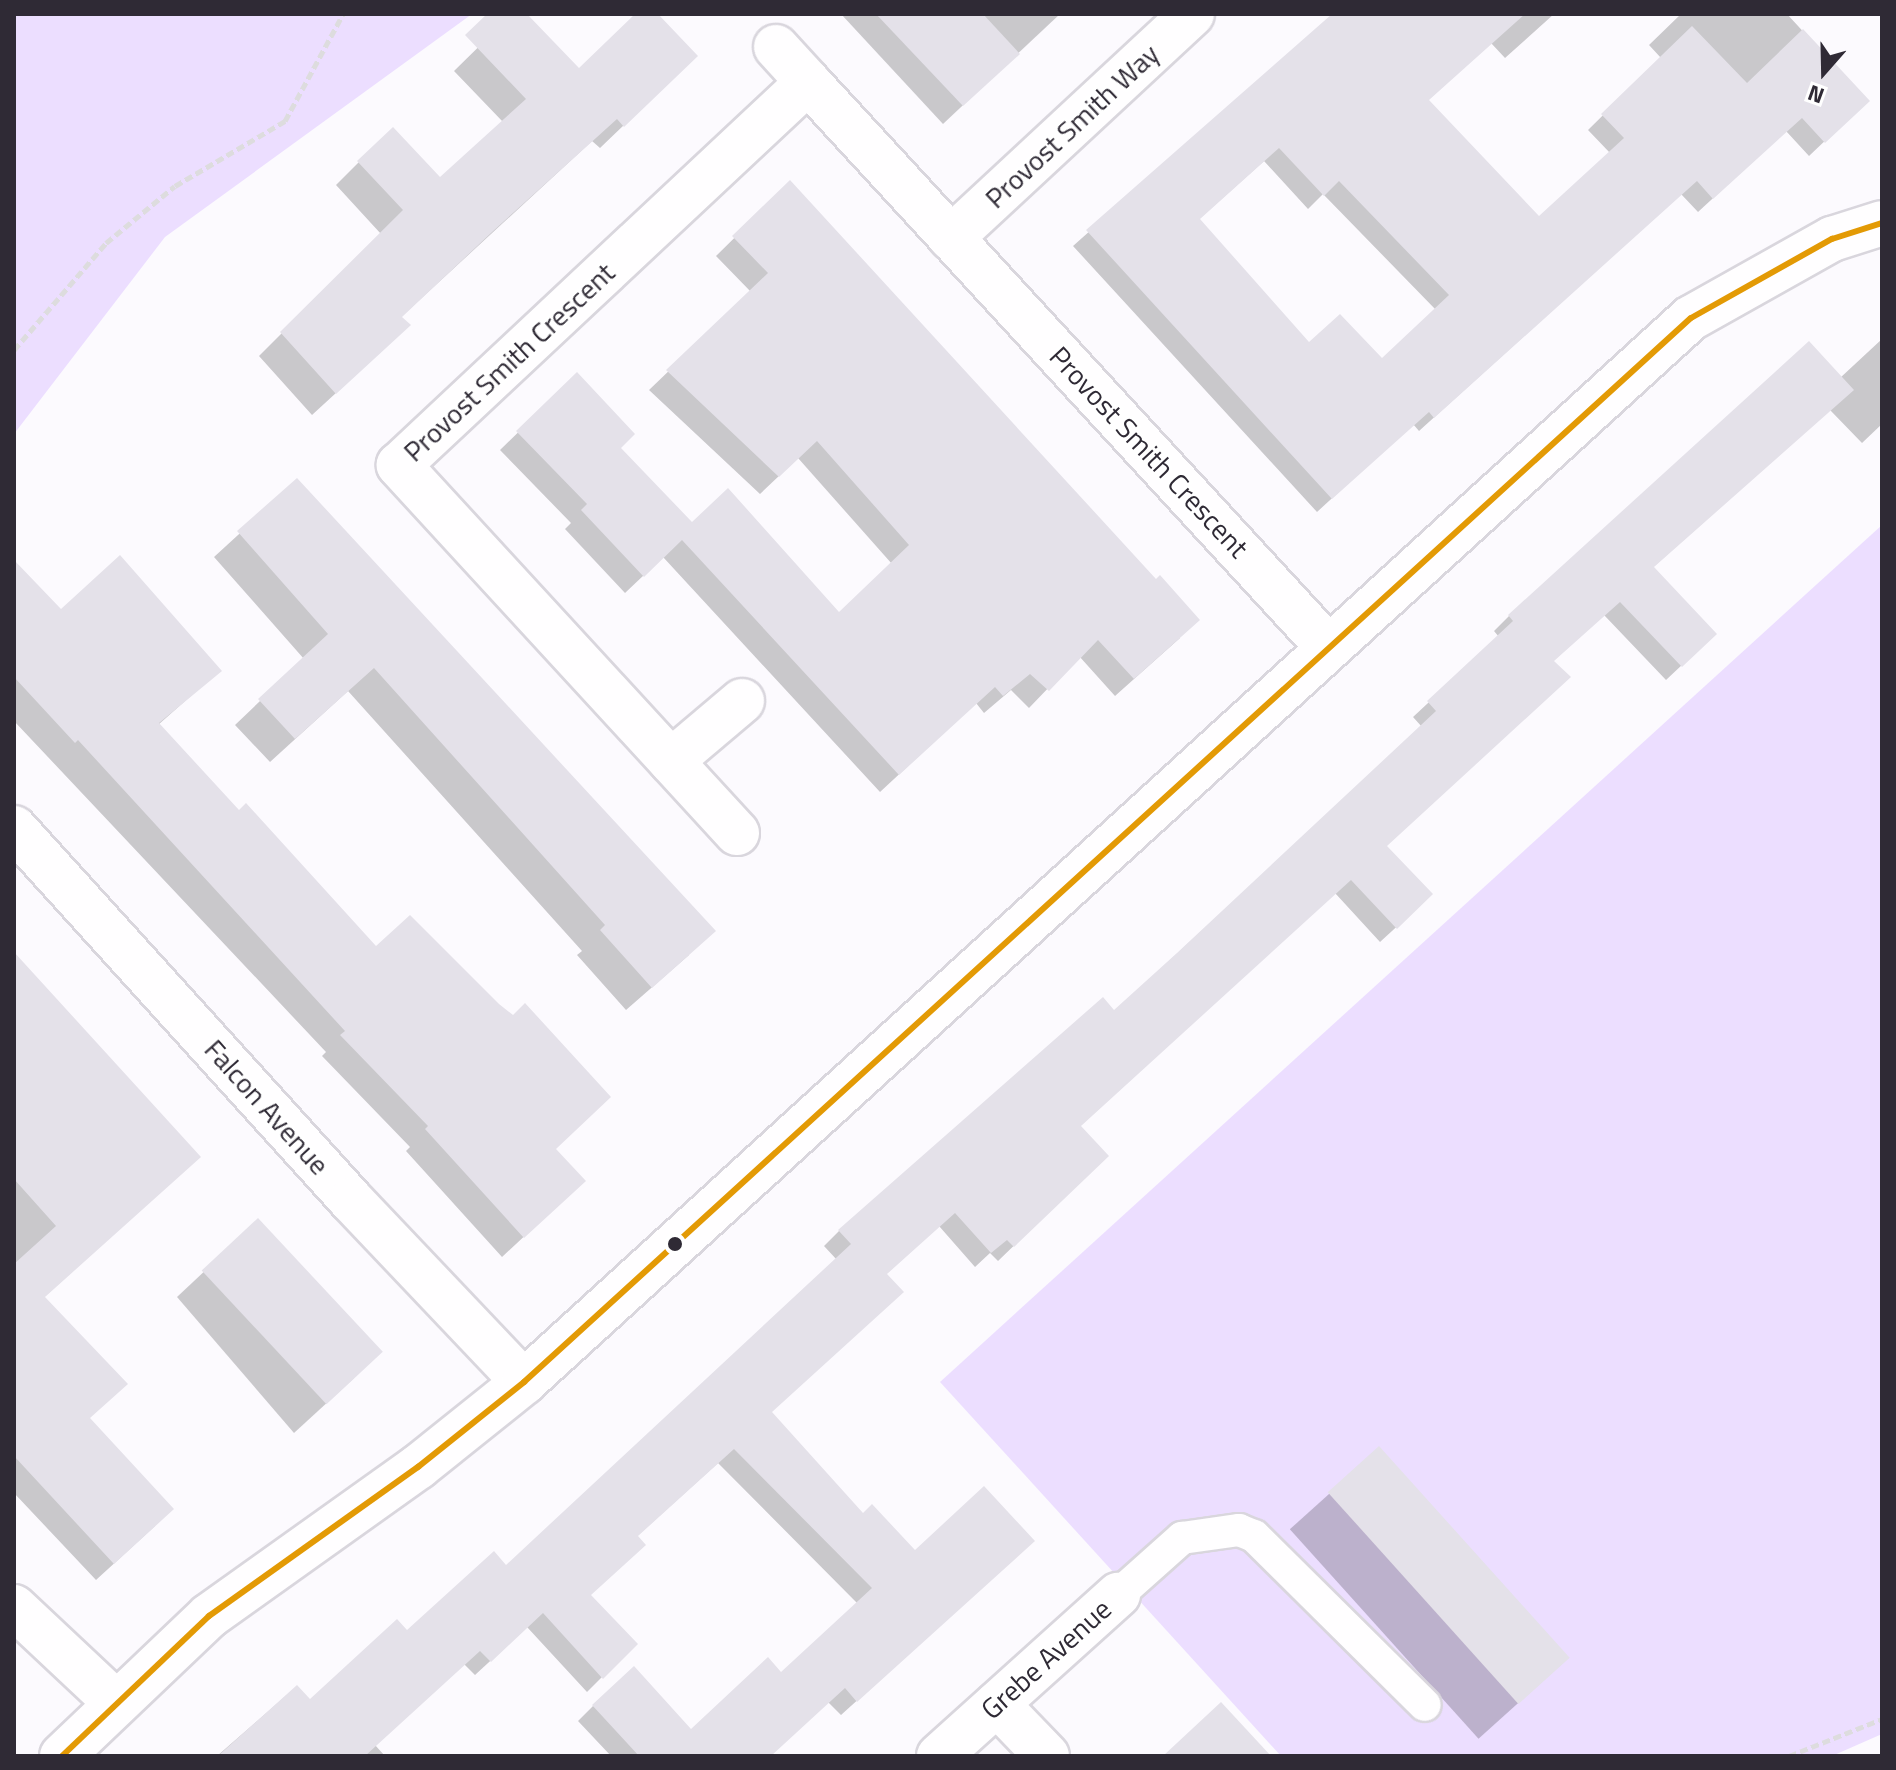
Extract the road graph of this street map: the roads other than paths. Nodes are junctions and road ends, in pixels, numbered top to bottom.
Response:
1 (1192, 14) edge
2 (776, 47) dead end
3 (808, 82) junction
4 (1882, 223) edge
5 (951, 238) junction
6 (1327, 646) junction
7 (742, 701) dead end
8 (671, 761) junction
9 (14, 828) edge
10 (737, 833) dead end
11 (524, 1382) junction
12 (1118, 1595) joint
13 (14, 1607) edge
14 (114, 1701) junction
15 (997, 1704) junction
16 (1425, 1705) dead end
17 (62, 1756) edge
18 (939, 1756) edge
19 (1047, 1756) edge

1 - 5 street, Provost Smith Way
2 - 3 street, Provost Smith Crescent
3 - 5 street, Provost Smith Crescent
3 - 8 street, Provost Smith Crescent
4 - 6 street
5 - 6 street, Provost Smith Crescent
6 - 11 street
7 - 8 street
8 - 10 street, Provost Smith Crescent
9 - 11 street, Falcon Avenue
11 - 14 street
12 - 15 street, Grebe Avenue
12 - 16 lane
13 - 14 street
14 - 17 street
15 - 18 street, Grebe Avenue
15 - 19 street

